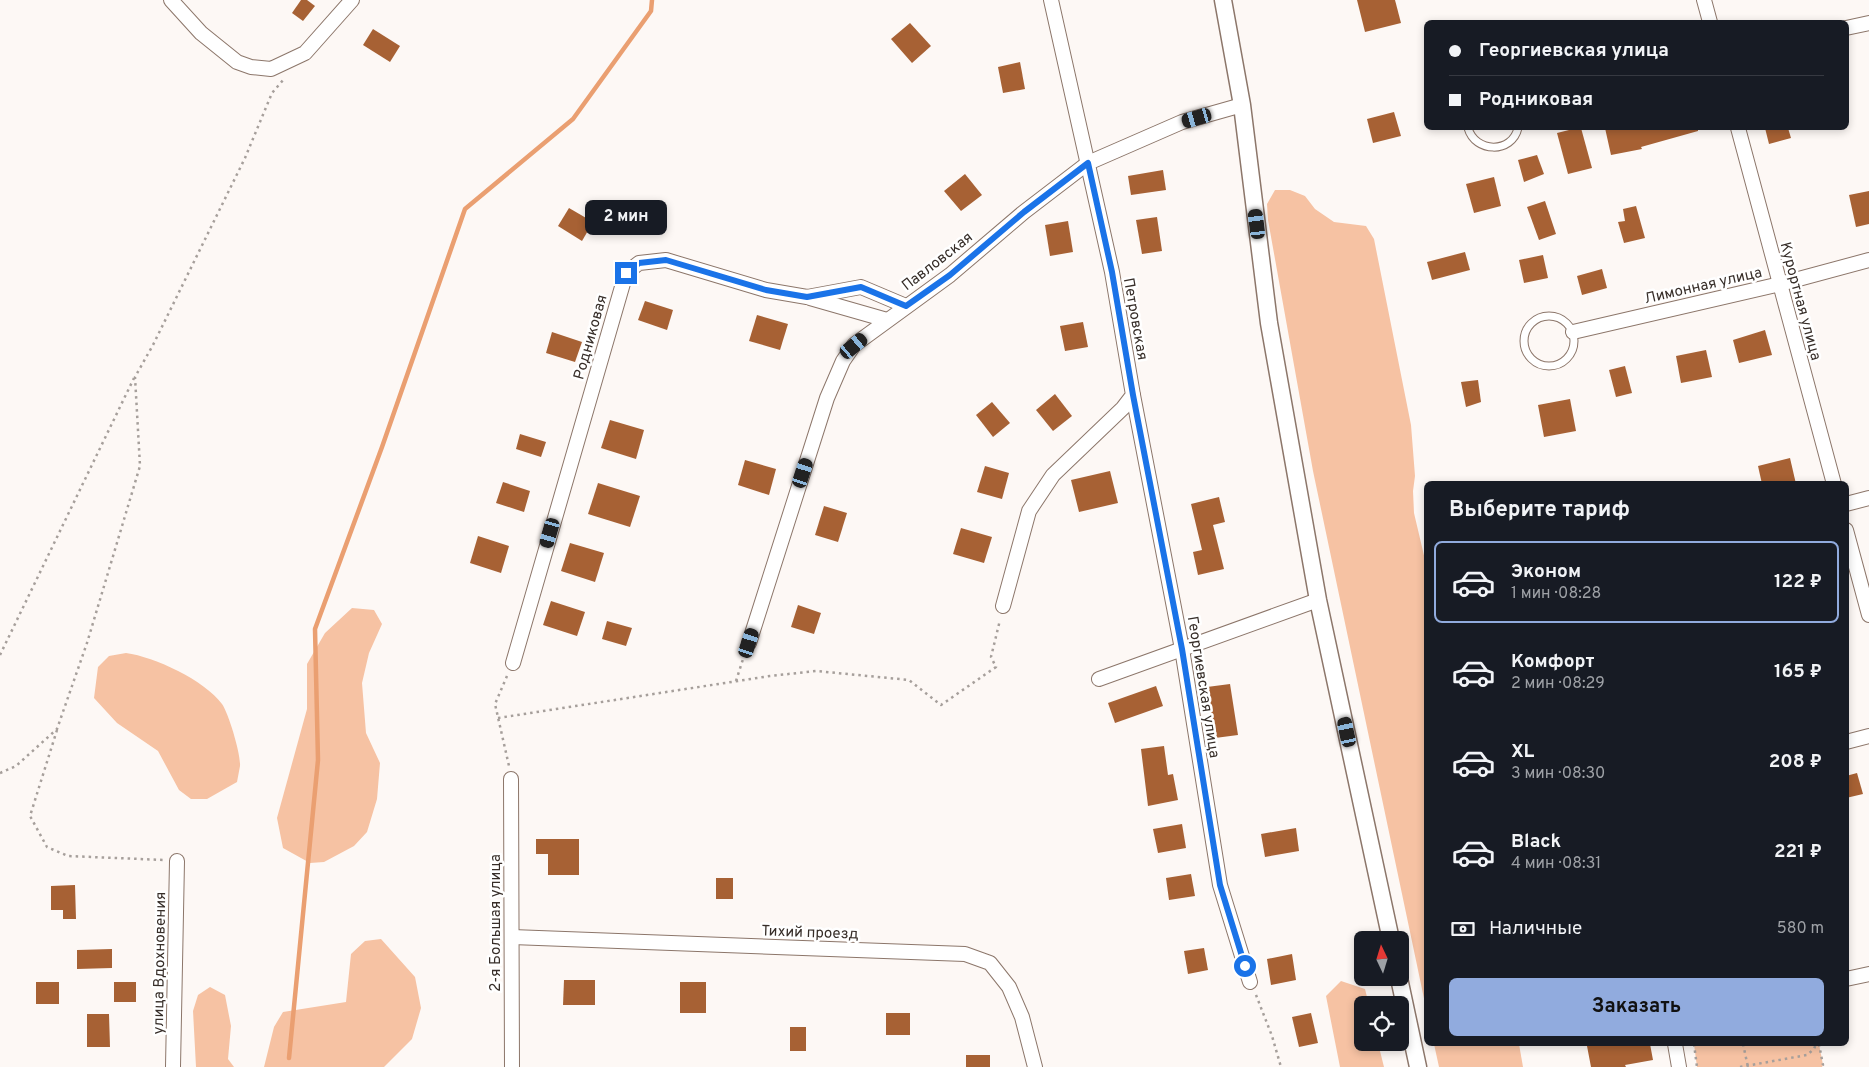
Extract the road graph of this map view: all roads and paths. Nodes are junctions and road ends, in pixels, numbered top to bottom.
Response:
1 (172, 0) edge
2 (352, 0) edge
3 (1051, 0) edge
4 (1223, 0) edge
5 (1704, 0) edge
6 (1709, 20) edge
7 (1869, 23) edge
8 (1849, 27) edge
9 (289, 73) dead end
10 (1242, 105) junction
11 (1469, 130) edge
12 (1517, 130) edge
13 (1739, 130) edge
14 (1088, 163) junction
15 (1869, 260) edge
16 (1780, 284) junction
17 (807, 297) junction
18 (906, 306) junction
19 (886, 320) junction
20 (1573, 332) junction
21 (135, 377) junction
22 (1133, 395) junction
23 (1833, 481) edge
24 (1869, 498) edge
25 (1849, 503) edge
26 (1849, 541) edge
27 (1318, 600) junction
28 (1003, 606) joint
29 (1869, 615) edge
30 (749, 643) joint
31 (1182, 649) junction
32 (0, 655) edge
33 (513, 663) joint
34 (1099, 679) dead end
35 (736, 681) junction
36 (498, 718) junction
37 (57, 728) junction
38 (1869, 736) edge
39 (1849, 741) edge
40 (0, 773) edge
41 (511, 779) joint
42 (177, 860) joint
43 (1389, 931) edge
44 (512, 937) junction
45 (1869, 974) edge
46 (1849, 978) edge
47 (1250, 982) joint
48 (1401, 986) edge
49 (1675, 1046) edge
50 (1694, 1046) edge
51 (1743, 1046) edge
52 (1816, 1046) edge
53 (1818, 1046) edge
54 (1748, 1066) edge
55 (173, 1067) edge
56 (512, 1067) edge
57 (1035, 1067) edge
58 (1281, 1067) edge
59 (1418, 1067) edge
60 (1679, 1067) edge
61 (1697, 1067) edge
62 (1740, 1067) edge
63 (1822, 1067) edge

1 - 2 street
3 - 14 street, Петровская
4 - 10 street
5 - 6 street
7 - 8 street
9 - 21 path
10 - 14 street, Павловская
10 - 27 street
11 - 12 lane
13 - 16 street, Курортная улица
14 - 18 street, Павловская
14 - 22 street, Петровская
15 - 16 street, Лимонная улица
16 - 20 street, Лимонная улица
16 - 23 street, Курортная улица
17 - 18 street, Родниковая
17 - 19 street
17 - 33 street, Родниковая
18 - 19 street, Павловская
19 - 30 street, Павловская
20 - 20 lane
21 - 32 path
21 - 37 path
22 - 28 street
22 - 31 street, Георгиевская улица
24 - 25 street
26 - 29 street
27 - 31 street
27 - 43 street
28 - 35 path
30 - 35 path
31 - 34 street
31 - 47 street, Георгиевская улица
33 - 36 path
35 - 36 path
36 - 41 path
37 - 40 path
37 - 42 path
38 - 39 street
41 - 44 street, 2-я Большая улица
42 - 55 street, улица Вдохновения
44 - 56 street, 2-я Большая улица
44 - 57 street, Тихий проезд
45 - 46 street
47 - 58 path
48 - 59 street
49 - 60 street
50 - 61 path
51 - 54 path
52 - 54 path
53 - 63 path
54 - 62 path

